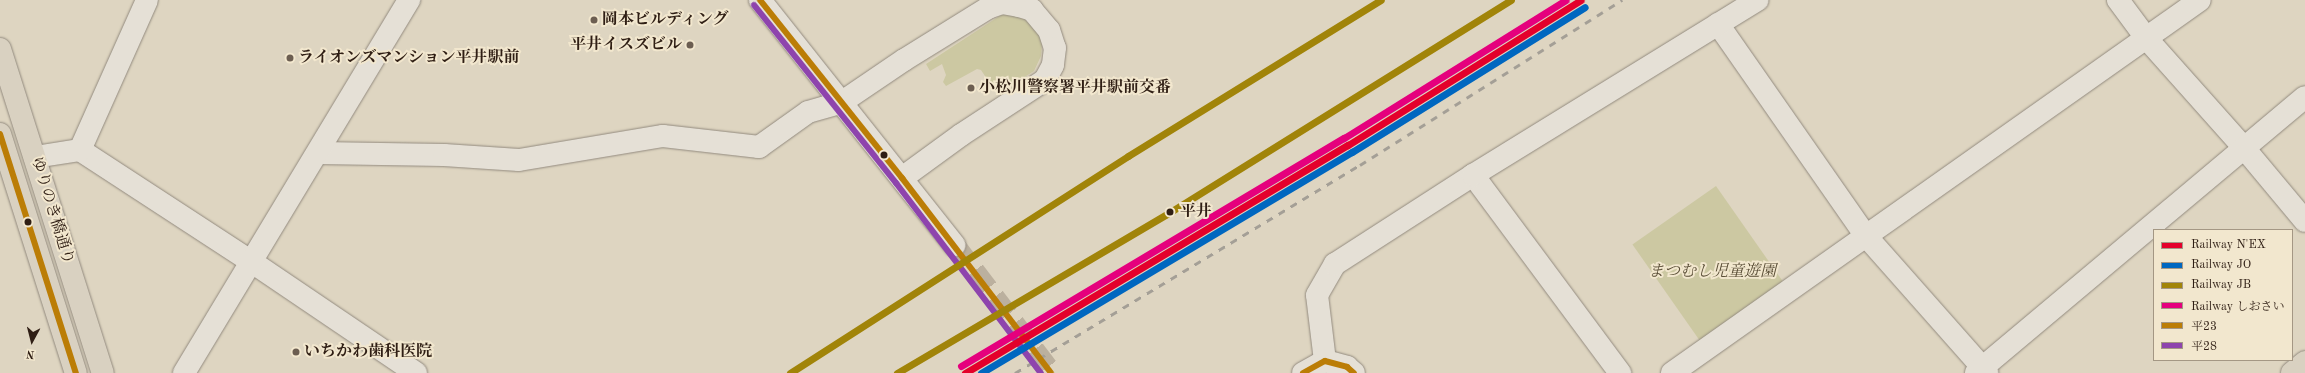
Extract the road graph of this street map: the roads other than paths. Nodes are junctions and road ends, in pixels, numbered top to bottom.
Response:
1 (147, 0) edge
2 (410, 0) edge
3 (760, 0) edge
4 (1757, 0) edge
5 (2118, 0) edge
6 (2200, 0) edge
7 (1718, 24) junction
8 (2147, 39) junction
9 (0, 49) edge
10 (2305, 97) edge
11 (842, 102) junction
12 (0, 134) edge
13 (2244, 148) junction
14 (80, 150) junction
15 (318, 153) junction
16 (35, 157) junction
17 (1473, 175) junction
18 (902, 178) junction
19 (2305, 221) edge
20 (1866, 236) junction
21 (954, 245) tunnel mouth
22 (252, 262) junction
23 (1325, 360) junction
24 (2305, 362) edge
25 (1982, 371) edge
26 (76, 373) edge
27 (103, 373) edge
28 (184, 373) edge
29 (416, 373) edge
30 (1303, 373) edge
31 (1354, 373) edge
32 (1620, 373) edge
33 (1672, 373) edge
34 (2292, 373) edge

1 - 14 street
2 - 15 street
3 - 11 street
4 - 7 street
5 - 8 street
6 - 8 street
7 - 17 street
7 - 20 street
8 - 13 street
8 - 20 street
9 - 16 main road, ゆりのき橋通り
10 - 13 street
11 - 15 street
11 - 18 street
11 - 18 street
12 - 26 main road, ゆりのき橋通り
13 - 19 street
13 - 25 street
14 - 16 street
14 - 22 street
15 - 22 street
16 - 27 main road, ゆりのき橋通り
17 - 23 street
17 - 32 street
18 - 21 street
20 - 25 street
20 - 33 street
22 - 28 street
22 - 29 street
23 - 30 street
23 - 31 street
24 - 34 main road

